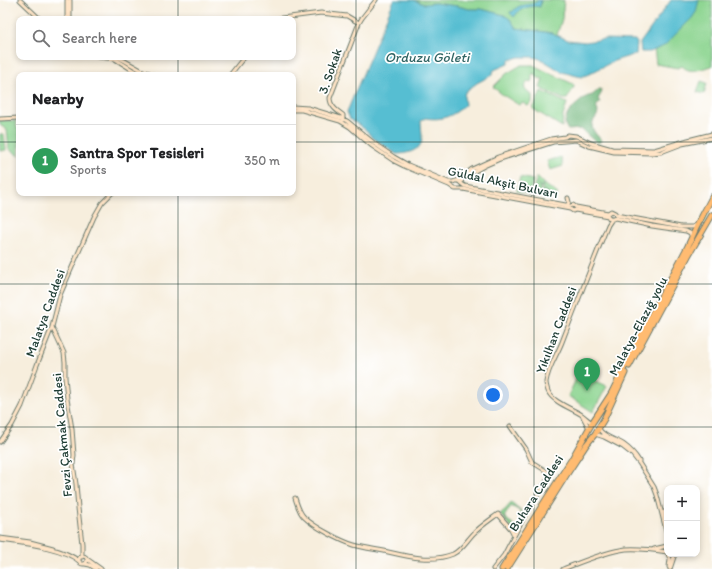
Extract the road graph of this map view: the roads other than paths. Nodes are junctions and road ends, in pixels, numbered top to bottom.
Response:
1 (20, 0) edge
2 (67, 0) edge
3 (70, 0) edge
4 (376, 0) edge
5 (37, 16) edge
6 (68, 16) edge
7 (68, 16) edge
8 (296, 16) edge
9 (358, 23) junction
10 (116, 60) edge
11 (123, 60) edge
12 (242, 60) edge
13 (139, 72) edge
14 (140, 72) edge
15 (232, 72) edge
16 (296, 108) edge
17 (16, 118) edge
18 (0, 119) edge
19 (342, 120) junction
20 (712, 134) edge
21 (712, 138) edge
22 (566, 139) junction
23 (457, 181) junction
24 (461, 183) junction
25 (452, 184) junction
26 (460, 189) junction
27 (109, 196) edge
28 (568, 198) dead end
29 (711, 200) edge
30 (569, 207) junction
31 (705, 209) junction
32 (712, 213) edge
33 (611, 217) junction
34 (698, 224) junction
35 (692, 238) junction
36 (52, 327) junction
37 (582, 415) junction
38 (510, 426) dead end
39 (590, 426) junction
40 (598, 428) junction
41 (596, 434) junction
42 (0, 442) edge
43 (295, 498) dead end
44 (664, 521) edge
45 (666, 521) edge
46 (514, 535) junction
47 (0, 539) edge
48 (664, 547) edge
49 (652, 549) junction
50 (664, 551) edge
51 (506, 556) junction
52 (84, 557) junction
53 (669, 557) edge
54 (674, 557) edge
55 (82, 565) edge
56 (96, 569) edge
57 (101, 569) edge
58 (493, 569) edge
59 (502, 569) edge
60 (507, 569) edge
61 (563, 569) edge
62 (670, 569) edge

1 - 5 street
2 - 6 street
3 - 7 street
4 - 9 street, 3. Sokak
8 - 9 street
9 - 19 street, 3. Sokak
10 - 13 street
11 - 14 street
12 - 15 street
16 - 19 street, Güldal Akşit Bulvarı
17 - 18 street
19 - 25 street, Güldal Akşit Bulvarı
20 - 22 street
21 - 22 street
22 - 23 street
22 - 24 street
23 - 24 street, Güldal Akşit Bulvarı
23 - 25 street, Güldal Akşit Bulvarı
24 - 26 street
24 - 30 street, Güldal Akşit Bulvarı
25 - 26 street, Güldal Akşit Bulvarı
26 - 30 street, Güldal Akşit Bulvarı
27 - 36 street, Malatya Caddesi
28 - 30 street
29 - 31 highway, Buhara Caddesi
30 - 33 street, Güldal Akşit Bulvarı
31 - 32 highway
31 - 34 highway, Buhara Caddesi
32 - 40 highway, Malatya-Elazığ yolu
33 - 34 street, Güldal Akşit Bulvarı
33 - 35 street, Güldal Akşit Bulvarı
33 - 37 street, Yıkılhan Caddesi
34 - 35 highway, Buhara Caddesi
35 - 39 highway, Buhara Caddesi
36 - 42 street, Malatya Caddesi
36 - 52 street, Fevzi Çakmak Caddesi
37 - 39 street, Yıkılhan Caddesi
37 - 39 street
38 - 46 street
39 - 40 highway
39 - 41 highway
39 - 51 highway, Buhara Caddesi
40 - 41 highway, Malatya-Elazığ yolu
40 - 45 street
41 - 44 street
41 - 60 highway, Malatya-Elazığ yolu
43 - 46 street
46 - 51 street
47 - 52 street
47 - 55 street
48 - 49 street
49 - 50 street
49 - 61 street
51 - 58 street
51 - 59 highway, Buhara Caddesi
52 - 55 street
52 - 55 street
52 - 57 street
53 - 62 street
54 - 62 street
55 - 56 street

